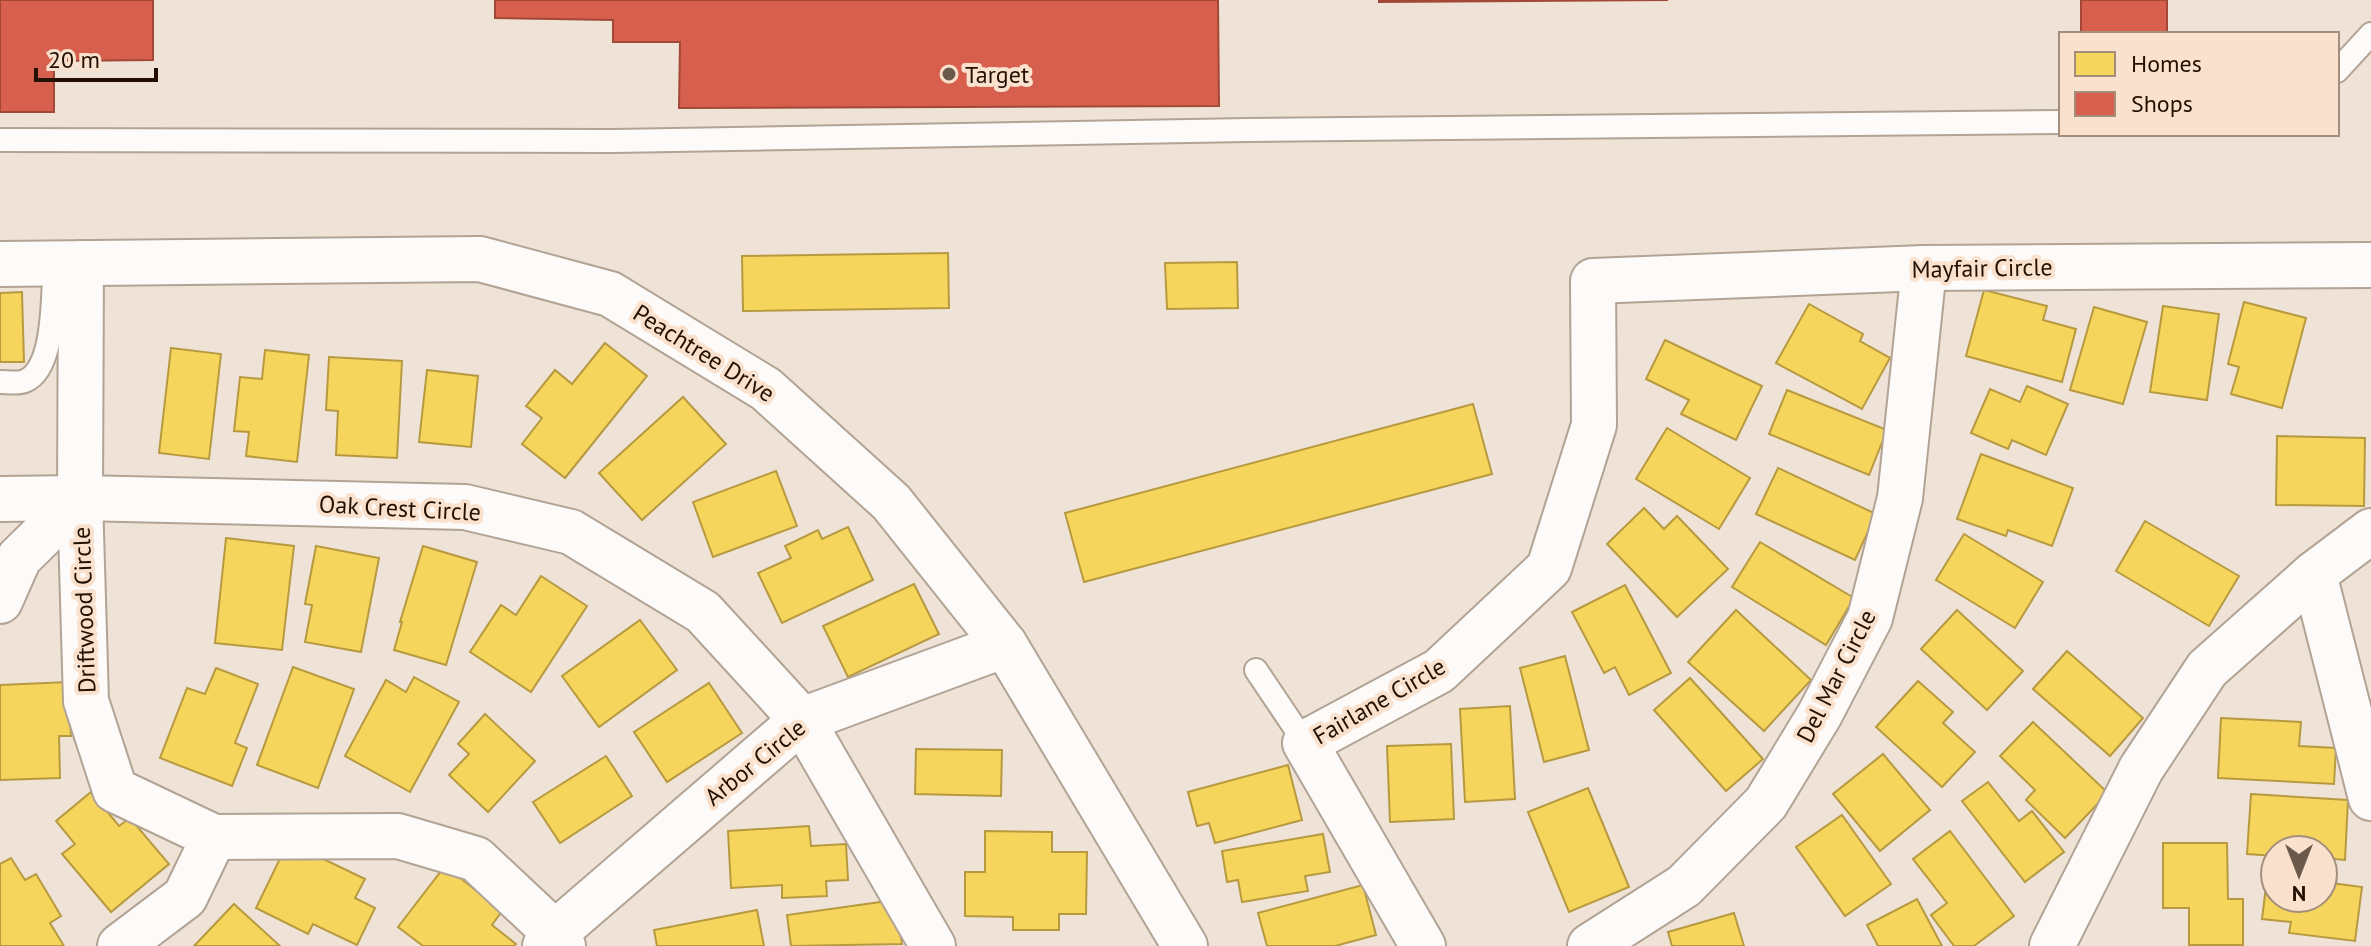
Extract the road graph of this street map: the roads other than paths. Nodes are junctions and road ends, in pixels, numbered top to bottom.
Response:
1 (2371, 34) edge
2 (2339, 69) edge
3 (2059, 122) edge
4 (0, 140) edge
5 (68, 263) junction
6 (0, 264) edge
7 (2371, 265) edge
8 (1924, 268) junction
9 (1593, 281) joint
10 (0, 382) edge
11 (80, 498) junction
12 (0, 499) edge
13 (2371, 531) edge
14 (2314, 574) junction
15 (0, 601) edge
16 (1005, 645) junction
17 (1256, 670) dead end
18 (802, 720) junction
19 (1305, 743) junction
20 (2371, 798) edge
21 (214, 837) junction
22 (554, 942) edge
23 (120, 946) edge
24 (933, 946) edge
25 (1185, 946) edge
26 (1423, 946) edge
27 (1590, 946) edge
28 (2052, 946) edge

1 - 2 lane
3 - 4 lane
5 - 6 street, Peachtree Drive
5 - 10 lane
5 - 11 street, Driftwood Circle
5 - 16 street, Peachtree Drive
7 - 8 street, Mayfair Circle
8 - 9 street, Mayfair Circle
8 - 27 street, Del Mar Circle
9 - 19 street, Fairlane Circle
11 - 12 street, Oak Crest Circle
11 - 15 street
11 - 18 street, Oak Crest Circle
11 - 21 street, Driftwood Circle
13 - 14 street
14 - 20 street
14 - 28 street
16 - 18 street, Arbor Circle
16 - 25 street, Peachtree Drive
17 - 19 lane
18 - 22 street, Arbor Circle
18 - 24 street, Oak Crest Circle
19 - 26 street, Fairlane Circle
21 - 22 street, Driftwood Circle
21 - 23 street

